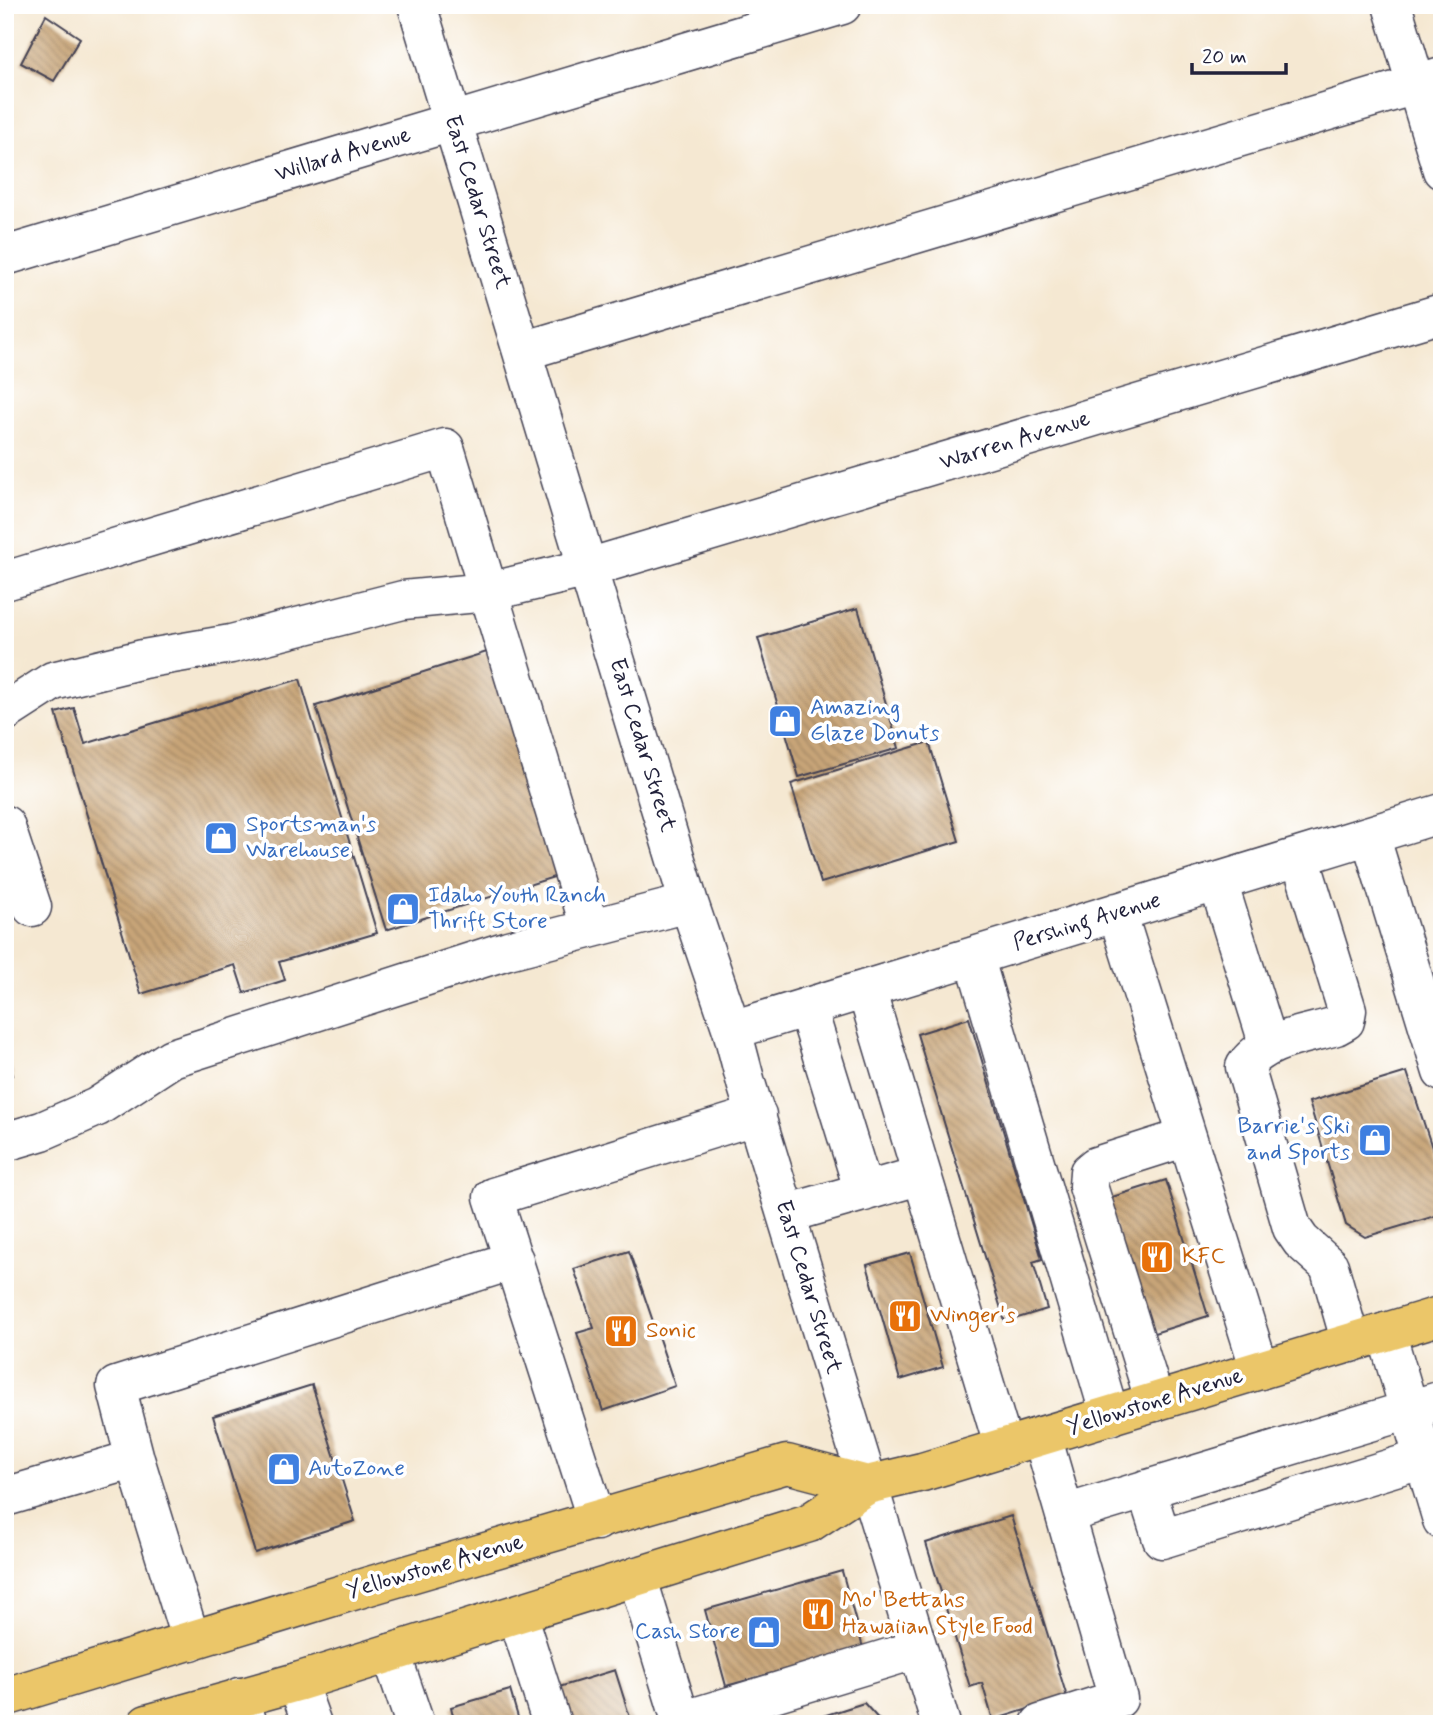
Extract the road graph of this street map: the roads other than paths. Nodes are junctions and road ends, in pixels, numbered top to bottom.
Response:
1 (417, 5) edge
2 (842, 5) edge
3 (1392, 5) edge
4 (1429, 81) edge
5 (452, 122) junction
6 (1442, 170) edge
7 (5, 256) edge
8 (1442, 313) edge
9 (523, 351) junction
10 (588, 568) junction
11 (5, 582) edge
12 (488, 592) junction
13 (5, 712) edge
14 (1442, 813) edge
15 (5, 825) edge
16 (1370, 835) junction
17 (1300, 857) junction
18 (1218, 882) junction
19 (690, 903) junction
20 (32, 907) dead end
21 (1117, 912) junction
22 (590, 928) junction
23 (974, 956) junction
24 (866, 989) junction
25 (807, 1007) junction
26 (732, 1030) junction
27 (1269, 1046) junction
28 (1442, 1072) edge
29 (757, 1115) junction
30 (1187, 1137) junction
31 (5, 1142) edge
32 (922, 1175) junction
33 (864, 1192) junction
34 (786, 1214) junction
35 (514, 1260) junction
36 (1442, 1315) edge
37 (1368, 1337) junction
38 (1260, 1370) junction
39 (1155, 1402) junction
40 (1425, 1404) edge
41 (1110, 1416) junction
42 (1042, 1436) junction
43 (1004, 1448) junction
44 (1424, 1458) junction
45 (135, 1459) junction
46 (867, 1485) junction
47 (1146, 1489) junction
48 (5, 1497) edge
49 (1065, 1514) junction
50 (1442, 1520) edge
51 (597, 1521) junction
52 (637, 1576) junction
53 (517, 1614) junction
54 (191, 1641) junction
55 (918, 1649) junction
56 (391, 1653) junction
57 (297, 1682) junction
58 (5, 1697) edge
59 (244, 1710) edge
60 (1122, 1712) edge
61 (682, 1723) edge
62 (147, 1724) edge
63 (313, 1724) edge
64 (415, 1724) edge
65 (552, 1724) edge
66 (942, 1724) edge
67 (1040, 1724) edge

1 - 5 street, East Cedar Street
2 - 5 street, Willard Avenue
3 - 4 street
4 - 6 street
4 - 9 street
5 - 7 street, Willard Avenue
5 - 9 street, East Cedar Street
8 - 10 street, Warren Avenue
9 - 10 street, East Cedar Street
10 - 12 street, Warren Avenue
10 - 19 street, East Cedar Street
11 - 12 street
12 - 13 street, Warren Avenue
12 - 22 street
14 - 16 street, Pershing Avenue
15 - 20 street
16 - 17 street, Pershing Avenue
16 - 28 street
17 - 18 street, Pershing Avenue
17 - 27 street
18 - 21 street, Pershing Avenue
18 - 27 street
19 - 22 street
19 - 26 street, East Cedar Street
21 - 23 street, Pershing Avenue
21 - 30 street
22 - 31 street
23 - 24 street, Pershing Avenue
23 - 41 street
24 - 25 street, Pershing Avenue
24 - 32 street
25 - 26 street, Pershing Avenue
25 - 33 street
26 - 29 street, East Cedar Street
27 - 37 street
29 - 34 street, East Cedar Street
29 - 35 street
30 - 38 street
30 - 39 street
32 - 33 street
32 - 43 street
33 - 34 street
34 - 46 street, East Cedar Street
35 - 45 street
35 - 51 street
36 - 37 main road, Yellowstone Avenue
37 - 38 main road, Yellowstone Avenue
37 - 40 street
38 - 39 main road, Yellowstone Avenue
39 - 41 main road, Yellowstone Avenue
40 - 44 street
40 - 47 street
41 - 42 main road, Yellowstone Avenue
42 - 43 main road, Yellowstone Avenue
42 - 49 street
43 - 46 main road, Yellowstone Avenue
44 - 47 street
44 - 50 street
45 - 48 street
45 - 54 street
46 - 51 main road, Yellowstone Avenue
46 - 52 main road, Yellowstone Avenue
46 - 55 street, East Cedar Street
47 - 49 street
49 - 60 street
51 - 54 main road, Yellowstone Avenue
52 - 53 main road, Yellowstone Avenue
52 - 61 street
53 - 56 main road, Yellowstone Avenue
53 - 65 street
54 - 58 main road, Yellowstone Avenue
55 - 61 street
55 - 66 street, East Cedar Street
56 - 57 main road, Yellowstone Avenue
56 - 64 street
57 - 59 main road, Yellowstone Avenue
57 - 63 street
59 - 62 main road, Yellowstone Avenue
60 - 67 street

